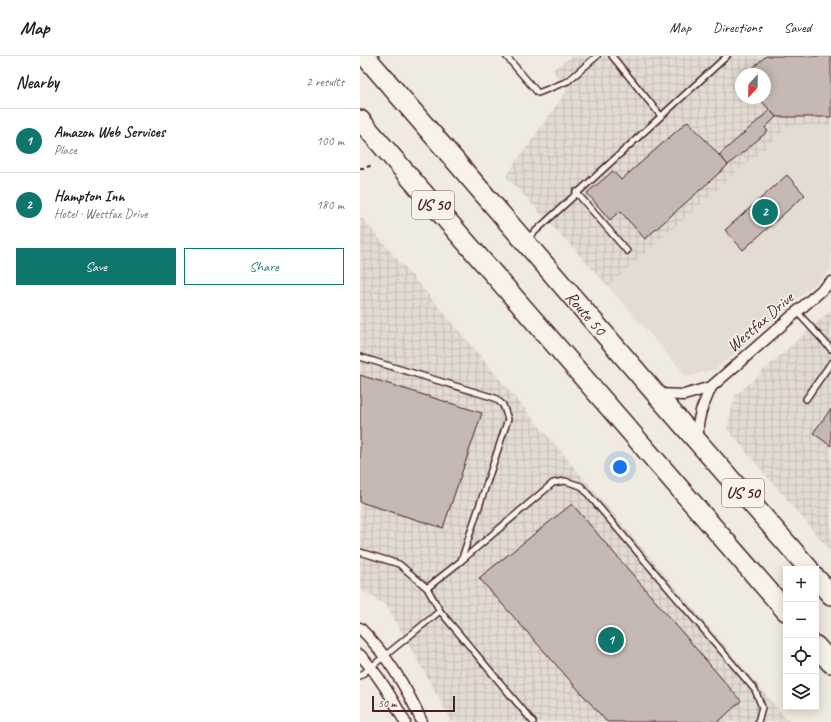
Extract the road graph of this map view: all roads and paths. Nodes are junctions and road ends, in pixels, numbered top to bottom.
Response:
1 (365, 56) edge
2 (506, 56) edge
3 (597, 56) edge
4 (612, 56) edge
5 (727, 56) edge
6 (661, 116) junction
7 (360, 120) edge
8 (373, 166) dead end
9 (360, 168) edge
10 (576, 192) junction
11 (524, 241) junction
12 (627, 251) dead end
13 (831, 282) edge
14 (797, 312) junction
15 (831, 349) edge
16 (360, 356) edge
17 (831, 363) edge
18 (711, 387) junction
19 (656, 394) junction
20 (806, 398) dead end
21 (698, 442) junction
22 (360, 552) edge
23 (461, 561) junction
24 (806, 566) edge
25 (819, 581) edge
26 (427, 588) junction
27 (831, 595) edge
28 (783, 608) edge
29 (440, 611) junction
30 (360, 628) edge
31 (819, 649) edge
32 (360, 654) edge
33 (384, 657) junction
34 (831, 663) edge
35 (372, 667) junction
36 (360, 676) edge
37 (405, 722) edge
38 (422, 722) edge
39 (533, 722) edge
40 (758, 722) edge

1 - 11 highway, Route 50 / US 50
2 - 3 lane
4 - 6 lane
5 - 6 lane
6 - 10 lane
7 - 28 highway, US 50
8 - 9 path
10 - 11 lane
10 - 12 lane
11 - 19 highway, Route 50 / US 50
13 - 14 street, Westfax Drive
14 - 15 lane
14 - 18 street, Westfax Drive
16 - 23 lane
17 - 20 lane
18 - 19 street, Westfax Drive
18 - 21 street, Westfax Drive
19 - 21 highway, Route 50 / US 50
21 - 24 highway, Route 50 / US 50
22 - 26 lane
23 - 26 lane
23 - 40 lane
25 - 27 highway
26 - 29 lane
29 - 33 lane
29 - 39 lane
30 - 33 street
31 - 34 highway
32 - 35 street
33 - 35 lane
33 - 38 street
35 - 36 lane
35 - 37 street

